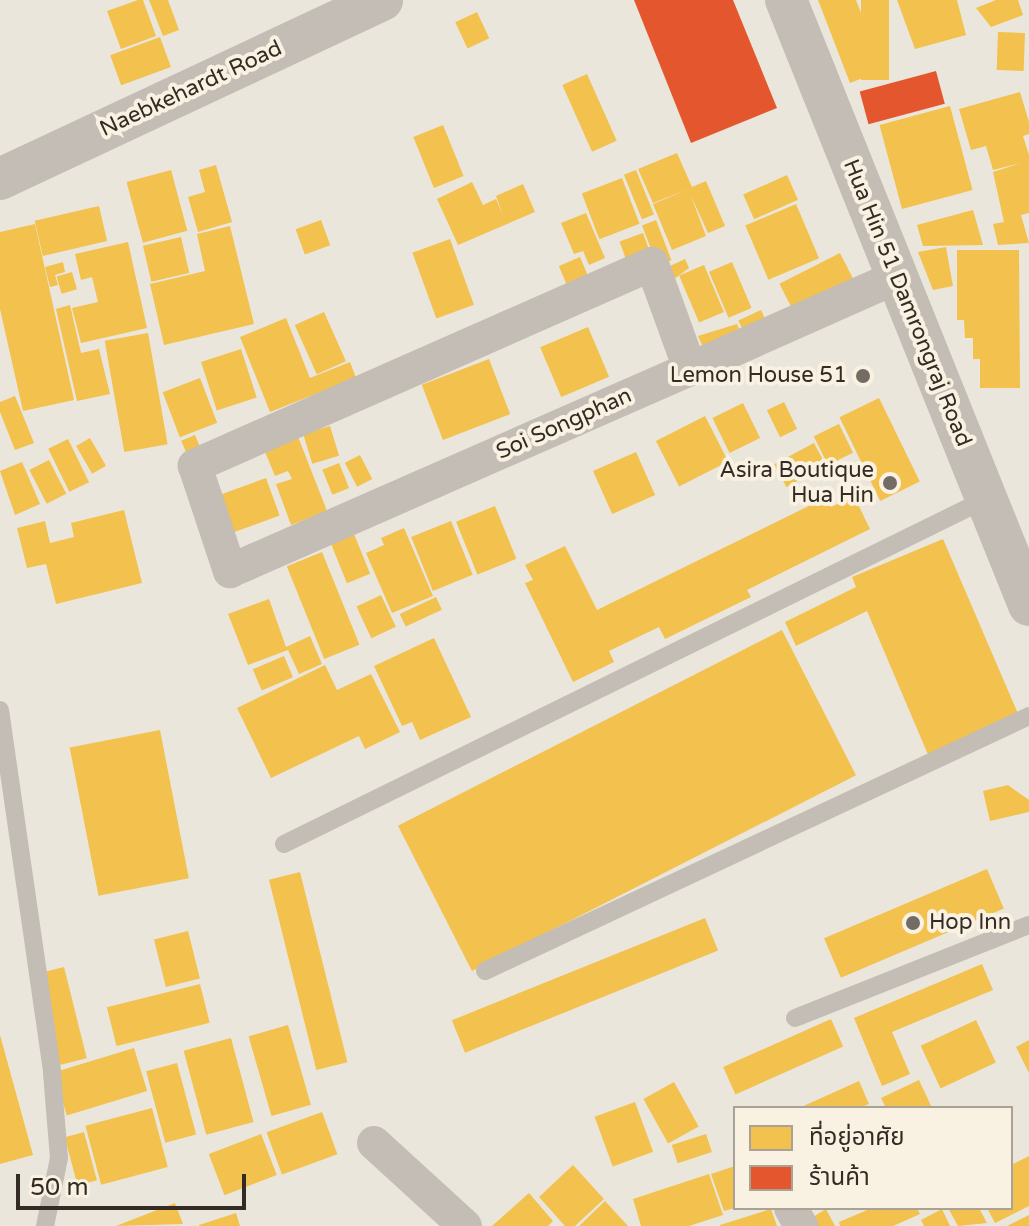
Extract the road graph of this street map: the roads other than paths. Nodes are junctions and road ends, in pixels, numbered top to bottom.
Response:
1 (382, 0) edge
2 (786, 0) edge
3 (0, 179) edge
4 (897, 277) junction
5 (690, 369) junction
6 (986, 499) junction
7 (1026, 589) edge
8 (0, 710) edge
9 (1029, 716) edge
10 (284, 844) dead end
11 (1029, 925) edge
12 (485, 971) dead end
13 (795, 1018) dead end
14 (374, 1143) dead end
15 (45, 1226) edge
16 (465, 1226) edge

1 - 3 street, Naebkehardt Road
2 - 4 street, Hua Hin 51 Damrongraj Road
4 - 5 street, Soi Songphan
4 - 6 street, Hua Hin 51 Damrongraj Road
5 - 5 street, Soi Songphan
6 - 7 street, Hua Hin 51 Damrongraj Road
6 - 10 lane
8 - 15 lane
9 - 12 lane
11 - 13 lane
14 - 16 street

